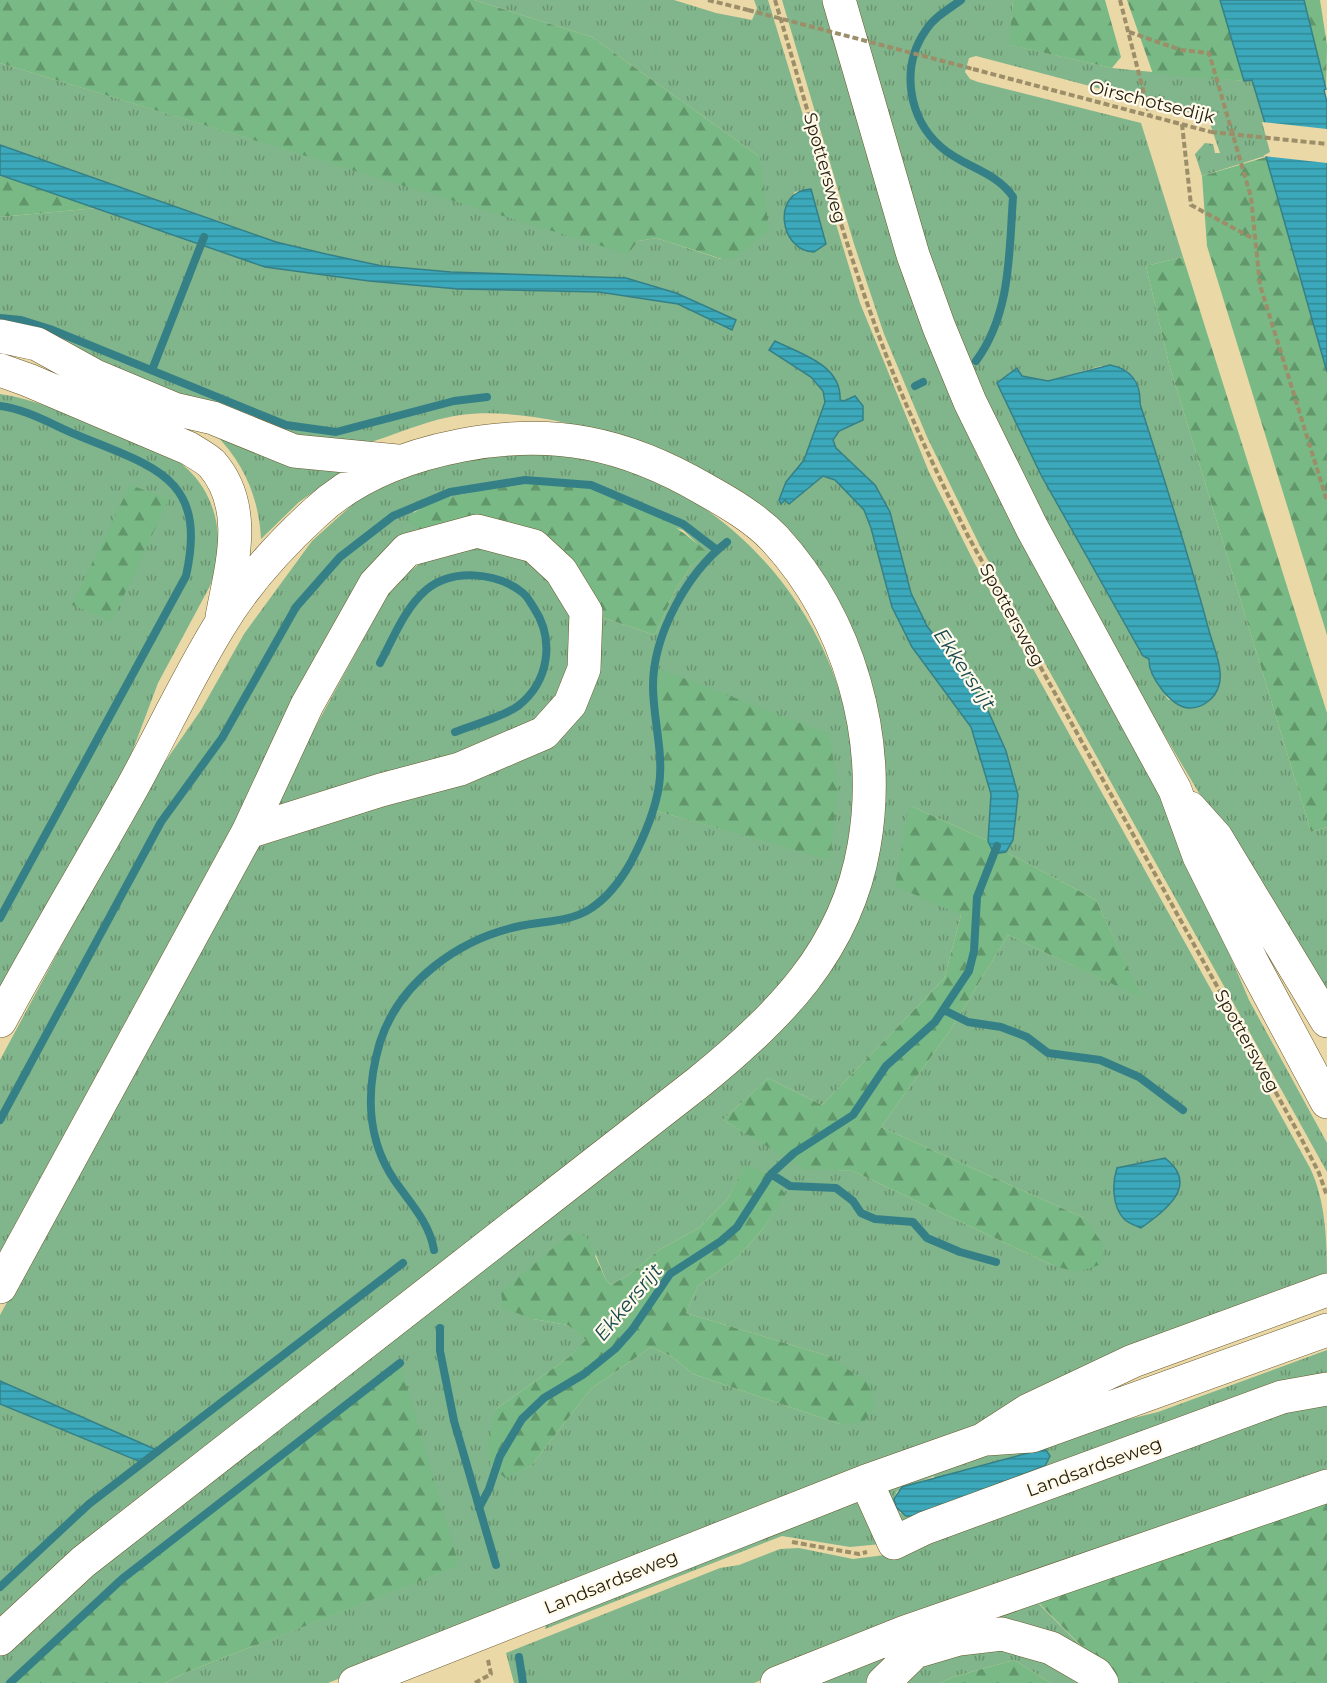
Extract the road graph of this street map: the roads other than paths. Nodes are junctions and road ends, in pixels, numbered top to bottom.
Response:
1 (839, 0) edge
2 (0, 336) edge
3 (0, 352) edge
4 (95, 376) junction
5 (10, 377) edge
6 (174, 409) junction
7 (400, 461) junction
8 (248, 588) junction
9 (221, 622) junction
10 (1175, 790) junction
11 (248, 832) junction
12 (4, 1006) edge
13 (1327, 1021) edge
14 (1327, 1102) edge
15 (0, 1287) edge
16 (1327, 1290) edge
17 (1327, 1330) edge
18 (1327, 1389) edge
19 (982, 1440) junction
20 (866, 1481) junction
21 (1327, 1486) edge
22 (0, 1639) edge
23 (910, 1642) junction
24 (355, 1683) edge
25 (777, 1683) edge
26 (883, 1683) edge
27 (1102, 1683) edge

1 - 10 street
2 - 4 street
3 - 4 street
4 - 6 street
5 - 9 street
6 - 7 street
6 - 8 street
7 - 8 street
7 - 22 street
8 - 9 street
9 - 12 street
10 - 13 street
10 - 14 street
11 - 11 street
11 - 15 street
16 - 19 street, Landsardseweg
17 - 19 street, Landsardseweg
18 - 20 street, Landsardseweg
19 - 20 street, Landsardseweg
20 - 24 street, Landsardseweg
21 - 23 street
23 - 25 street
23 - 26 street
23 - 27 street

